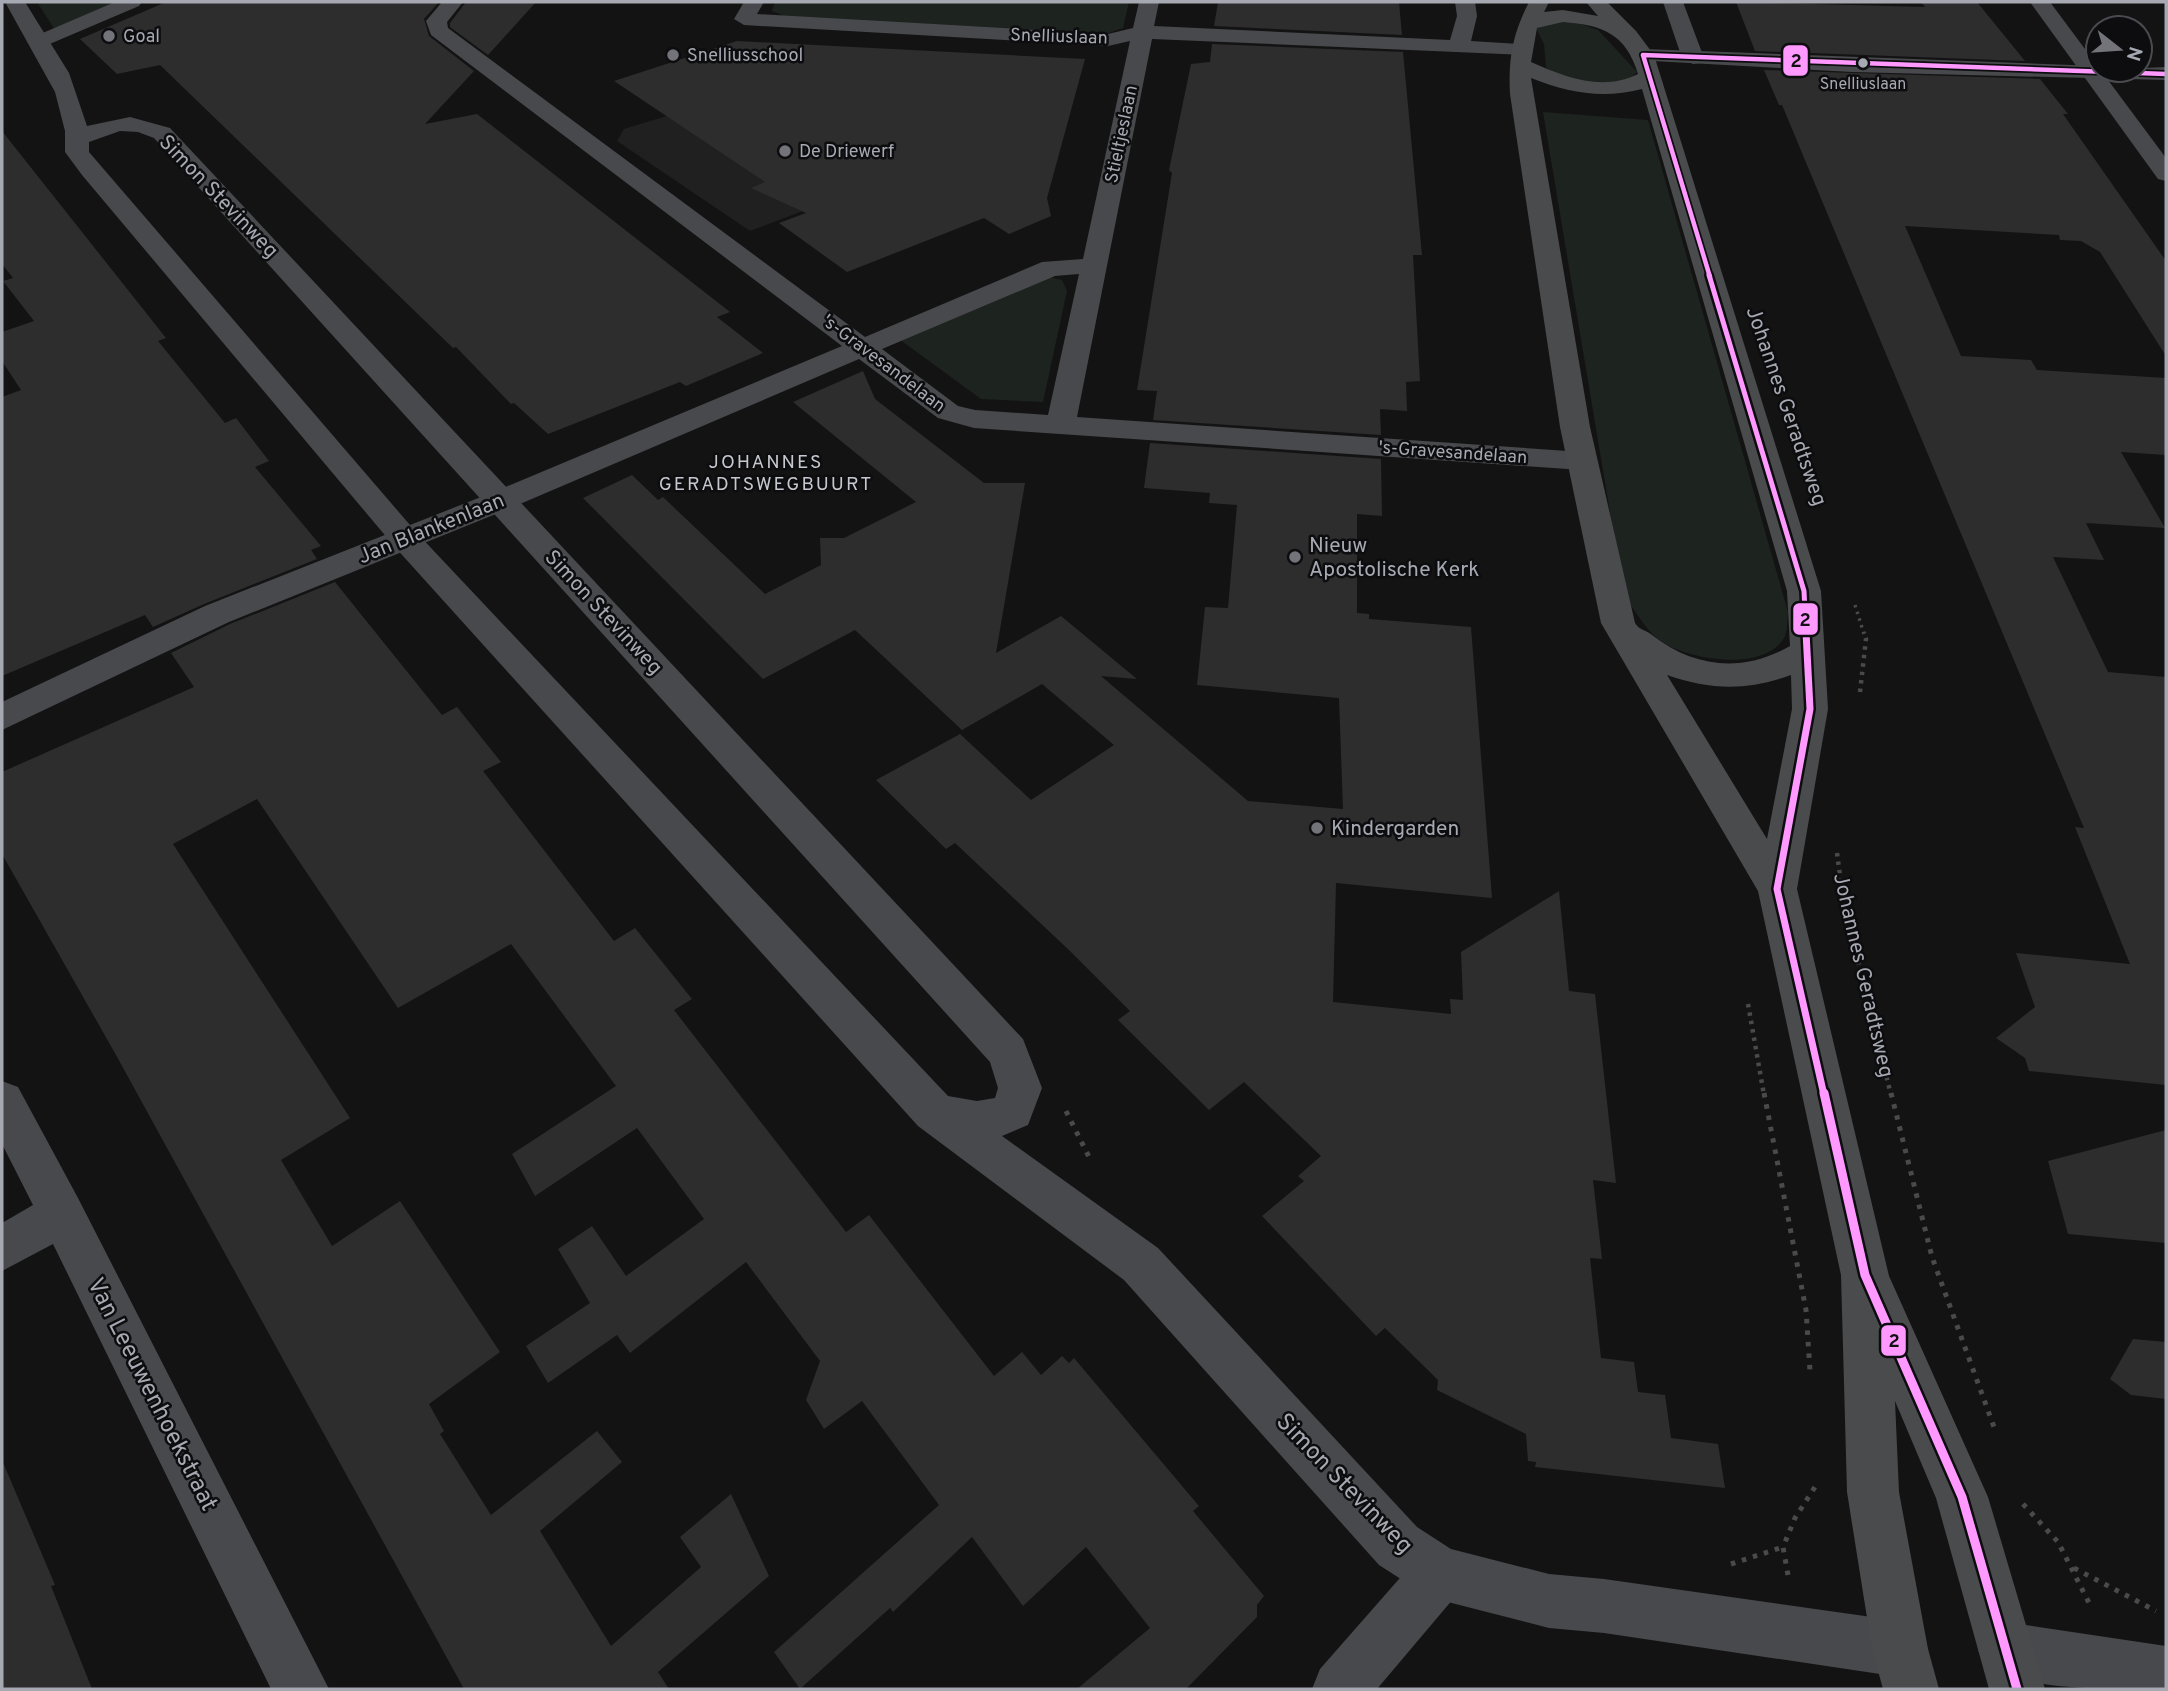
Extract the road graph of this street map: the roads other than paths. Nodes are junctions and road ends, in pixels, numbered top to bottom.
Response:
1 (15, 2) edge
2 (132, 2) edge
3 (453, 2) edge
4 (754, 2) edge
5 (1149, 2) edge
6 (1465, 2) edge
7 (1539, 2) edge
8 (1596, 2) edge
9 (1674, 2) edge
10 (2040, 2) edge
11 (1526, 25) junction
12 (1143, 32) junction
13 (1629, 35) junction
14 (38, 42) junction
15 (1460, 47) junction
16 (1519, 57) junction
17 (1693, 58) junction
18 (2084, 61) edge
19 (1646, 65) junction
20 (2084, 72) edge
21 (2101, 84) edge
22 (78, 138) junction
23 (2166, 174) edge
24 (1093, 266) junction
25 (863, 346) junction
26 (1061, 424) junction
27 (1582, 461) junction
28 (502, 500) junction
29 (405, 539) junction
30 (1618, 623) junction
31 (1807, 651) junction
32 (2, 717) edge
33 (1777, 889) junction
34 (2, 1101) edge
35 (934, 1112) junction
36 (62, 1213) junction
37 (2, 1249) edge
38 (1865, 1275) junction
39 (1440, 1573) junction
40 (1905, 1669) edge
41 (2012, 1670) edge
42 (2142, 1671) edge
43 (301, 1689) edge
44 (1340, 1689) edge

1 - 14 street, Simon Stevinweg
2 - 14 street
3 - 25 street, 's-Gravesandelaan
4 - 12 street, Snelliuslaan
5 - 12 street, Stieltjeslaan
6 - 15 street
7 - 11 main road, Johannes Geradtsweg
8 - 13 main road, Johannes Geradtsweg
9 - 17 street
10 - 18 street
11 - 13 main road
11 - 16 main road, Johannes Geradtsweg
12 - 15 street, Snelliuslaan
12 - 24 street, Stieltjeslaan
13 - 19 main road, Johannes Geradtsweg
14 - 22 street, Simon Stevinweg
15 - 16 street, Snelliuslaan
16 - 19 main road
16 - 27 main road, Johannes Geradtsweg
17 - 19 street
17 - 20 street
19 - 31 main road, Johannes Geradtsweg
21 - 23 street
22 - 28 street, Simon Stevinweg
22 - 29 street, Simon Stevinweg
24 - 25 street
24 - 26 street, Stieltjeslaan
25 - 26 street, 's-Gravesandelaan
25 - 28 street, Jan Blankenlaan
26 - 27 street, 's-Gravesandelaan
27 - 30 main road, Johannes Geradtsweg
28 - 29 street, Jan Blankenlaan
28 - 35 street, Simon Stevinweg
29 - 32 street, Jan Blankenlaan
29 - 35 street, Simon Stevinweg
30 - 31 main road
30 - 33 main road, Johannes Geradtsweg
31 - 33 main road, Johannes Geradtsweg
33 - 38 main road, Johannes Geradtsweg
34 - 36 street, Van Leeuwenhoekstraat
35 - 39 street, Simon Stevinweg
36 - 37 street
36 - 43 street, Van Leeuwenhoekstraat
38 - 40 main road, Johannes Geradtsweg
38 - 41 main road, Johannes Geradtsweg
39 - 40 street, Simon Stevinweg
39 - 44 street
41 - 42 street

